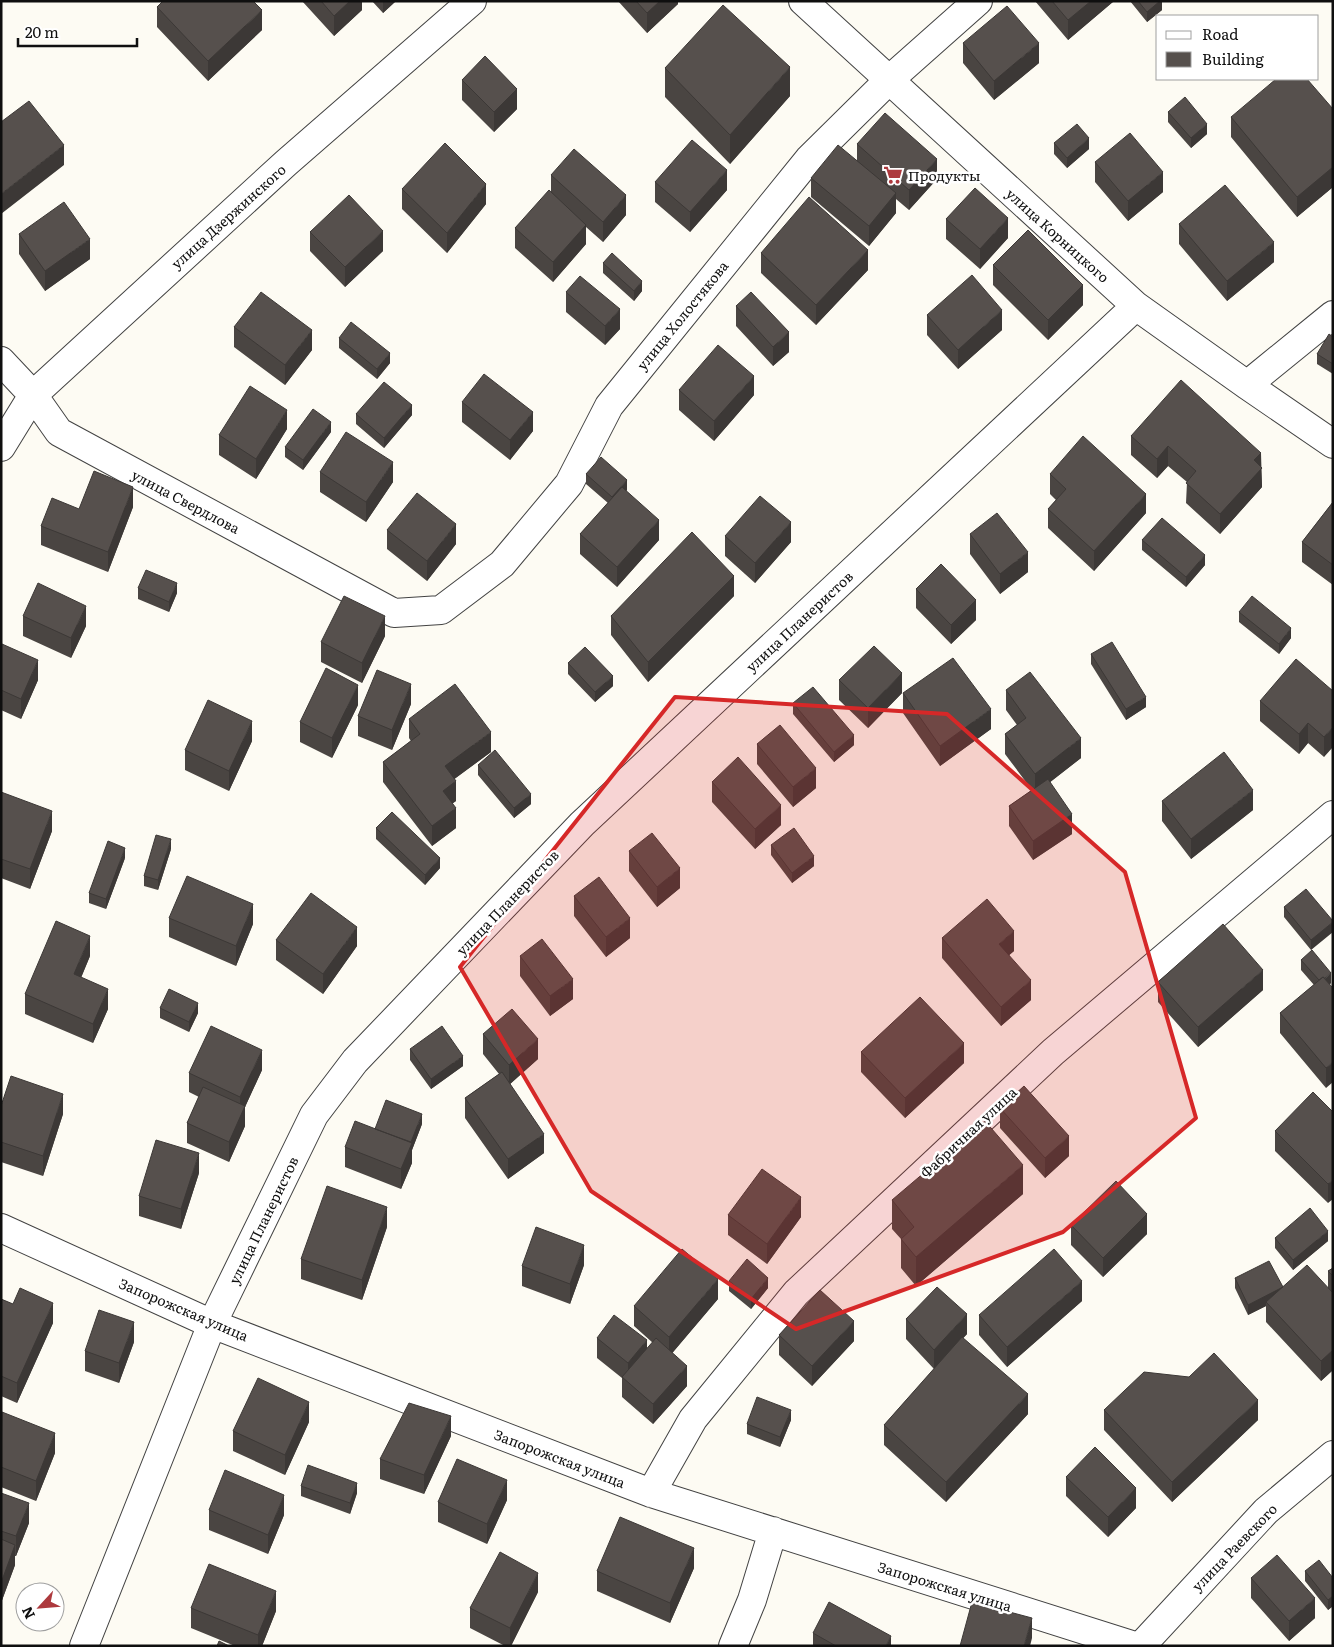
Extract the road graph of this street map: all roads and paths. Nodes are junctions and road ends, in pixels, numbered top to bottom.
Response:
1 (472, 1) edge
2 (803, 1) edge
3 (978, 1) edge
4 (889, 80) junction
5 (1136, 306) junction
6 (1333, 315) edge
7 (1, 361) edge
8 (1247, 385) junction
9 (33, 395) junction
10 (1333, 444) edge
11 (1, 447) edge
12 (394, 613) joint
13 (1333, 815) edge
14 (1, 1228) edge
15 (212, 1324) junction
16 (1333, 1455) edge
17 (650, 1493) junction
18 (773, 1532) junction
19 (84, 1646) edge
20 (733, 1646) edge
21 (1135, 1646) edge
22 (1141, 1646) edge

1 - 9 street, улица Дзержинского
2 - 4 street, улица Корницкого
3 - 4 street, улица Холостякова
4 - 5 street, улица Корницкого
4 - 12 street, улица Холостякова
5 - 8 street, улица Корницкого
5 - 15 street, улица Планеристов
6 - 8 street
7 - 9 street, улица Свердлова
8 - 10 street, улица Корницкого
9 - 11 street, улица Дзержинского
9 - 12 street, улица Свердлова
13 - 17 street, Фабричная улица
14 - 15 street, Запорожская улица
15 - 17 street, Запорожская улица
15 - 19 street, улица Планеристов
16 - 22 street, улица Раевского
17 - 18 street, Запорожская улица
18 - 20 street
18 - 21 street, Запорожская улица

